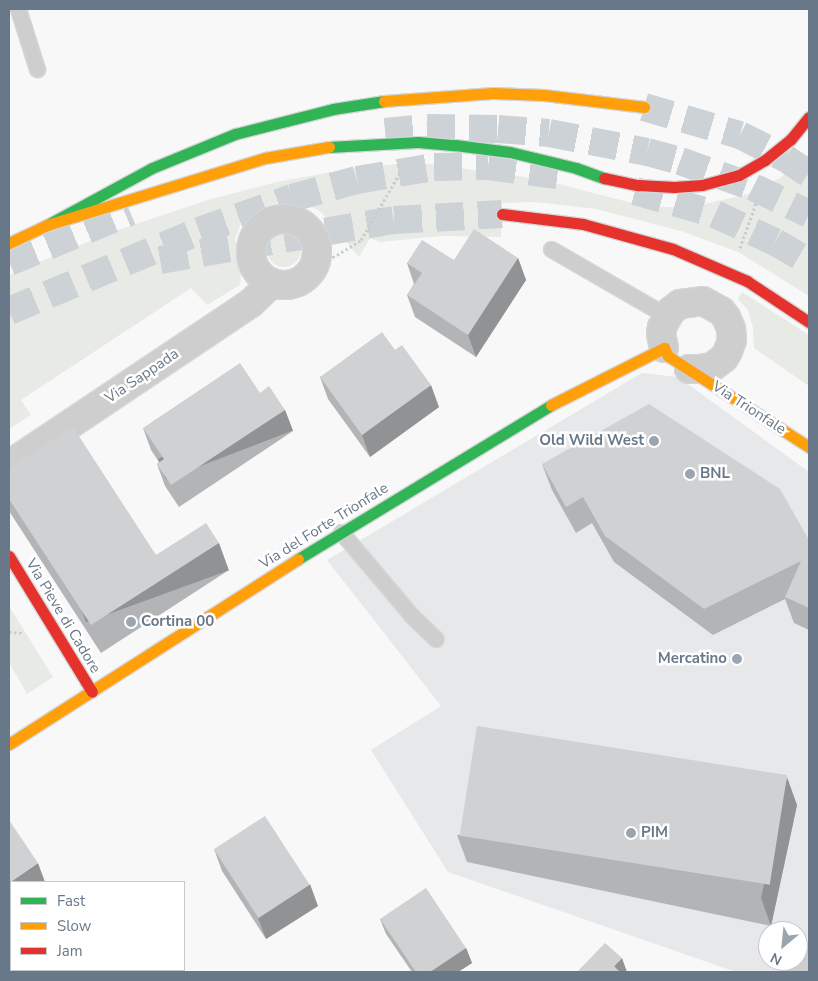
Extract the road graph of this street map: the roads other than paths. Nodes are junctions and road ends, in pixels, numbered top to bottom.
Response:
1 (18, 9) edge
2 (37, 69) dead end
3 (644, 107) tunnel mouth
4 (809, 117) edge
5 (502, 214) tunnel mouth
6 (47, 225) junction
7 (9, 243) edge
8 (551, 249) dead end
9 (272, 283) junction
10 (667, 316) junction
11 (809, 322) edge
12 (664, 348) junction
13 (689, 369) junction
14 (809, 447) edge
15 (9, 465) edge
16 (341, 532) junction
17 (9, 556) edge
18 (436, 639) dead end
19 (92, 692) junction
20 (9, 744) edge
21 (809, 959) edge
22 (796, 972) edge

1 - 2 lane
3 - 6 main road
4 - 6 main road
5 - 11 main road
6 - 7 main road
8 - 10 lane
9 - 9 street
9 - 15 street, Via Sappada
10 - 12 street
10 - 13 street, Via Trionfale
12 - 13 main road, Via Trionfale
12 - 16 main road, Via del Forte Trionfale
13 - 14 main road, Via Trionfale
16 - 18 lane
16 - 19 main road, Via del Forte Trionfale
17 - 19 main road, Via Pieve di Cadore
19 - 20 main road, Via del Forte Trionfale
21 - 22 street

